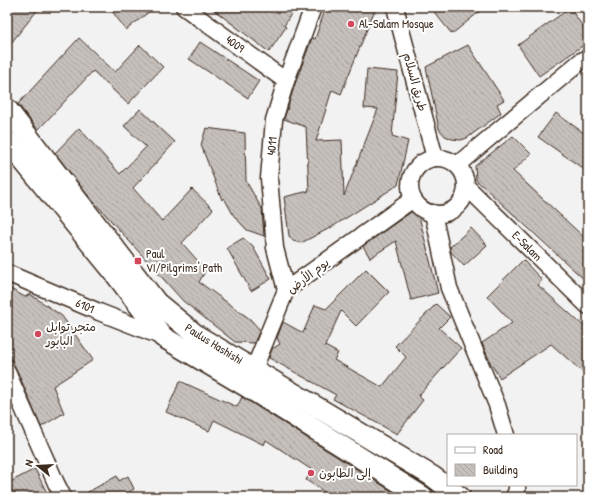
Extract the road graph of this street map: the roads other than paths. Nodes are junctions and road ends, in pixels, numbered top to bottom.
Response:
1 (184, 7) edge
2 (312, 7) edge
3 (395, 7) edge
4 (588, 58) edge
5 (286, 80) junction
6 (7, 109) edge
7 (7, 141) edge
8 (435, 158) junction
9 (457, 165) junction
10 (466, 186) junction
11 (413, 199) junction
12 (433, 213) junction
13 (7, 273) edge
14 (286, 290) junction
15 (588, 306) edge
16 (163, 337) junction
17 (254, 369) junction
18 (7, 372) edge
19 (248, 388) junction
20 (506, 434) edge
21 (517, 486) edge
22 (63, 497) edge
23 (422, 497) edge
24 (460, 497) edge
25 (514, 497) edge

1 - 5 street, 4009
2 - 5 street, 4011
3 - 8 street, طريق السلام
4 - 9 street
5 - 14 street, 4011
6 - 17 street, Paulus Hashishi
7 - 16 street, Paulus Hashishi
8 - 9 street
8 - 11 street
9 - 10 street
10 - 12 street
10 - 15 street, E-Salam
11 - 12 street
11 - 14 street, يوم الأرض
12 - 20 street
13 - 16 street, 6101
14 - 17 street, يوم الأرض
16 - 19 street, Paulus Hashishi
17 - 19 street, يوم الأرض
17 - 24 street, Paulus Hashishi
18 - 22 street
19 - 23 street, Paulus Hashishi
21 - 25 street

